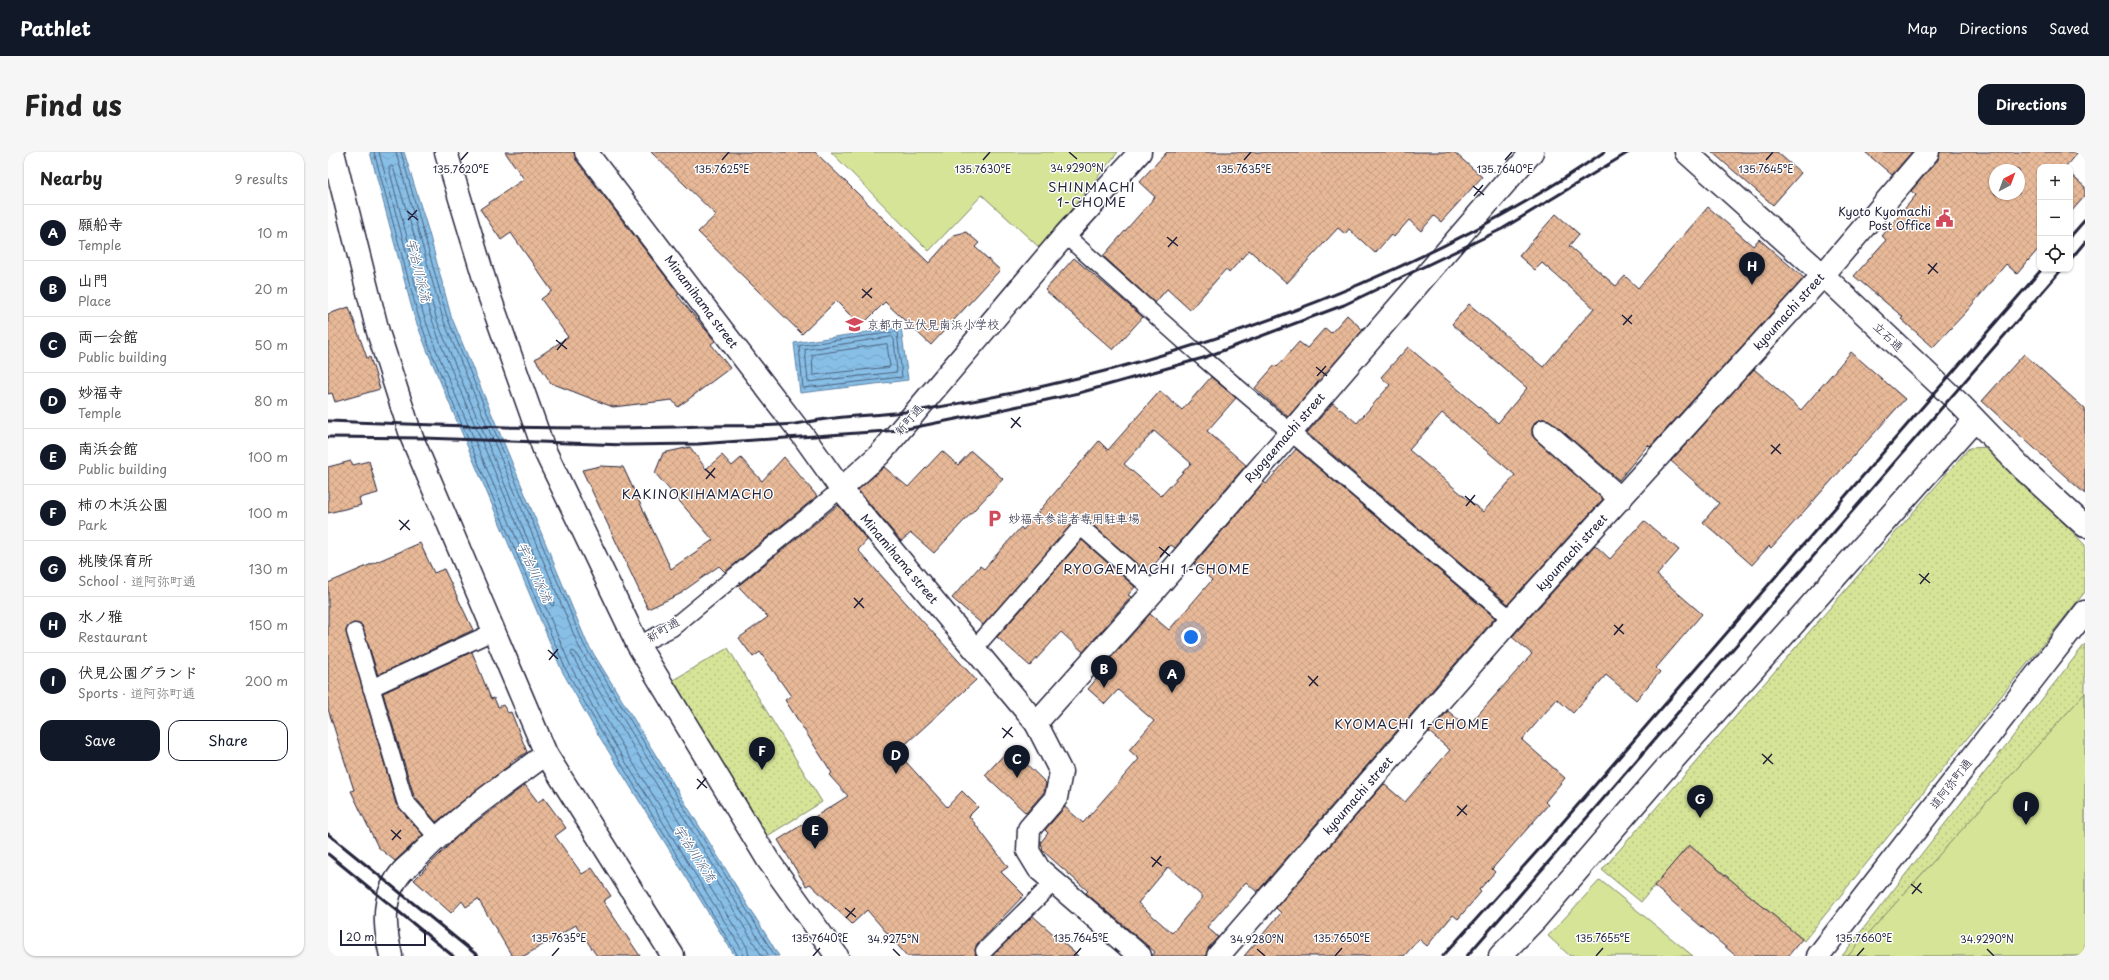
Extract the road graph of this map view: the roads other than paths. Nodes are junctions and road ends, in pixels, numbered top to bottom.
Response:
1 (333, 152) edge
2 (446, 152) edge
3 (586, 152) edge
4 (1140, 152) edge
5 (1532, 152) edge
6 (1686, 152) edge
7 (1928, 152) edge
8 (1065, 235) junction
9 (1823, 275) junction
10 (1975, 420) junction
11 (1544, 431) dead end
12 (1290, 432) junction
13 (841, 489) junction
14 (1620, 499) junction
15 (2085, 526) edge
16 (1154, 590) junction
17 (2085, 612) edge
18 (1511, 619) junction
19 (495, 631) junction
20 (355, 632) dead end
21 (638, 645) junction
22 (974, 650) junction
23 (371, 688) junction
24 (1036, 723) junction
25 (546, 754) junction
26 (437, 837) junction
27 (1054, 882) junction
28 (984, 951) dead end
29 (390, 956) edge
30 (673, 956) edge
31 (837, 956) edge
32 (1140, 956) edge
33 (1218, 956) edge
34 (1500, 956) edge
35 (1818, 956) edge

1 - 19 street
2 - 21 street
3 - 13 street, Minamihama street
4 - 8 street, 新町通
5 - 12 street, Ryogaemachi street
6 - 9 street, 立石通
7 - 9 street, kyoumachi street
8 - 12 lane
8 - 13 street, 新町通
9 - 10 street, 立石通
9 - 14 street, kyoumachi street
10 - 15 street, 立石通
10 - 34 street
11 - 14 street
12 - 16 street, Ryogaemachi street
12 - 18 lane
13 - 21 lane, 新町通
13 - 22 street, Minamihama street
14 - 18 street, kyoumachi street
16 - 22 lane
16 - 24 street, Ryogaemachi street
17 - 35 street, 道阿弥町通
18 - 33 street, kyoumachi street
19 - 23 lane
19 - 25 street
20 - 23 lane
21 - 31 street
22 - 24 street, Minamihama street
23 - 26 lane
24 - 27 street, Minamihama street
25 - 26 street
25 - 30 street
26 - 29 street
27 - 28 lane
27 - 32 street, Minamihama street

